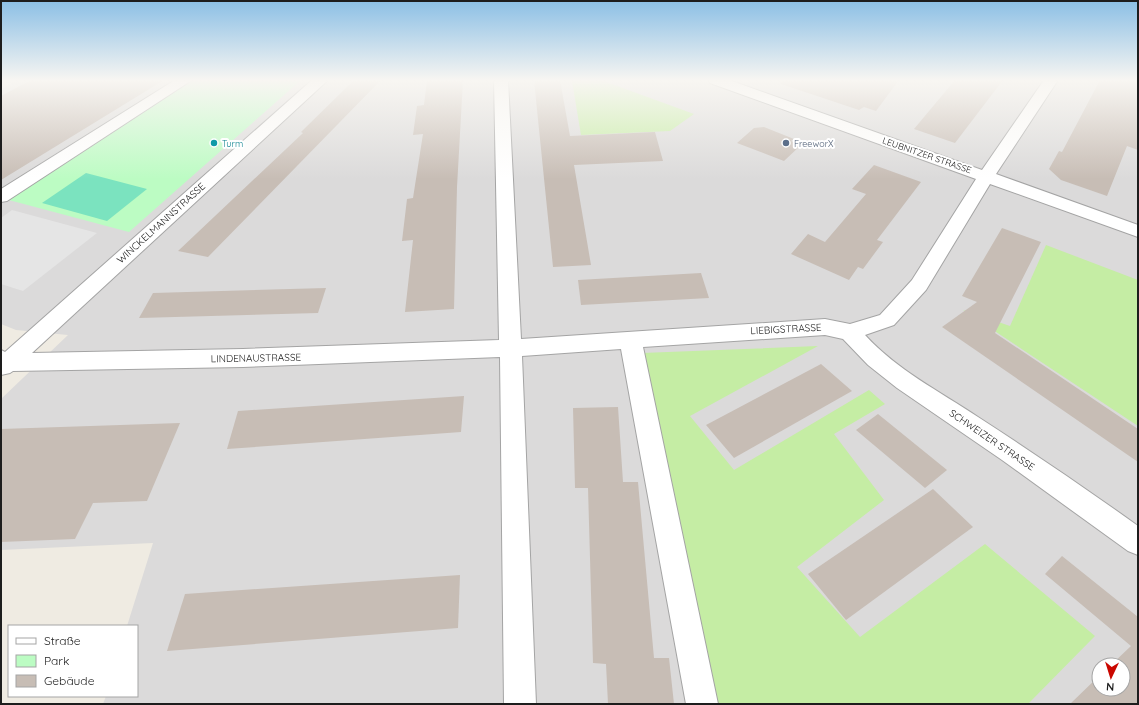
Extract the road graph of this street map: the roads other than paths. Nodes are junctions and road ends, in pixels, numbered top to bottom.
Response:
1 (116, 113) edge
2 (133, 113) edge
3 (284, 113) edge
4 (502, 113) edge
5 (808, 113) edge
6 (1029, 113) edge
7 (986, 176) junction
8 (1, 184) edge
9 (1, 197) edge
10 (1138, 231) edge
11 (850, 332) junction
12 (630, 339) junction
13 (511, 348) junction
14 (3, 363) edge
15 (1138, 542) edge
16 (520, 704) edge
17 (702, 704) edge

1 - 8 street
2 - 9 street
3 - 14 street, WINCKELMANNSTRASSE
4 - 13 street
5 - 7 street, LEUBNITZER STRASSE
6 - 7 street, LIEBIGSTRASSE
7 - 10 street, LEUBNITZER STRASSE
7 - 11 street, LIEBIGSTRASSE
11 - 12 street, LIEBIGSTRASSE
11 - 15 street, SCHWEIZER STRASSE
12 - 13 street, LIEBIGSTRASSE
12 - 17 street
13 - 14 street, LINDENAUSTRASSE
13 - 16 street

